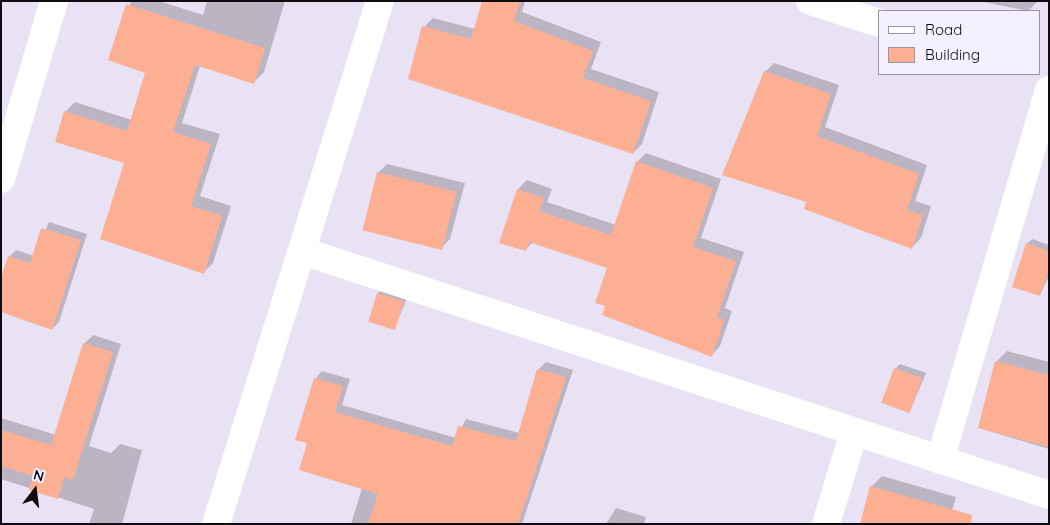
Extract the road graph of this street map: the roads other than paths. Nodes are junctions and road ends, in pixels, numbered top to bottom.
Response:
1 (54, 1) edge
2 (380, 1) edge
3 (810, 1) edge
4 (878, 23) edge
5 (1049, 90) edge
6 (1, 179) edge
7 (302, 251) junction
8 (854, 432) junction
9 (940, 460) junction
10 (1049, 495) edge
11 (216, 524) edge
12 (826, 524) edge

1 - 6 street
2 - 7 street
3 - 4 street
5 - 9 street
7 - 8 street
7 - 11 street
8 - 9 street
8 - 12 street
9 - 10 street

